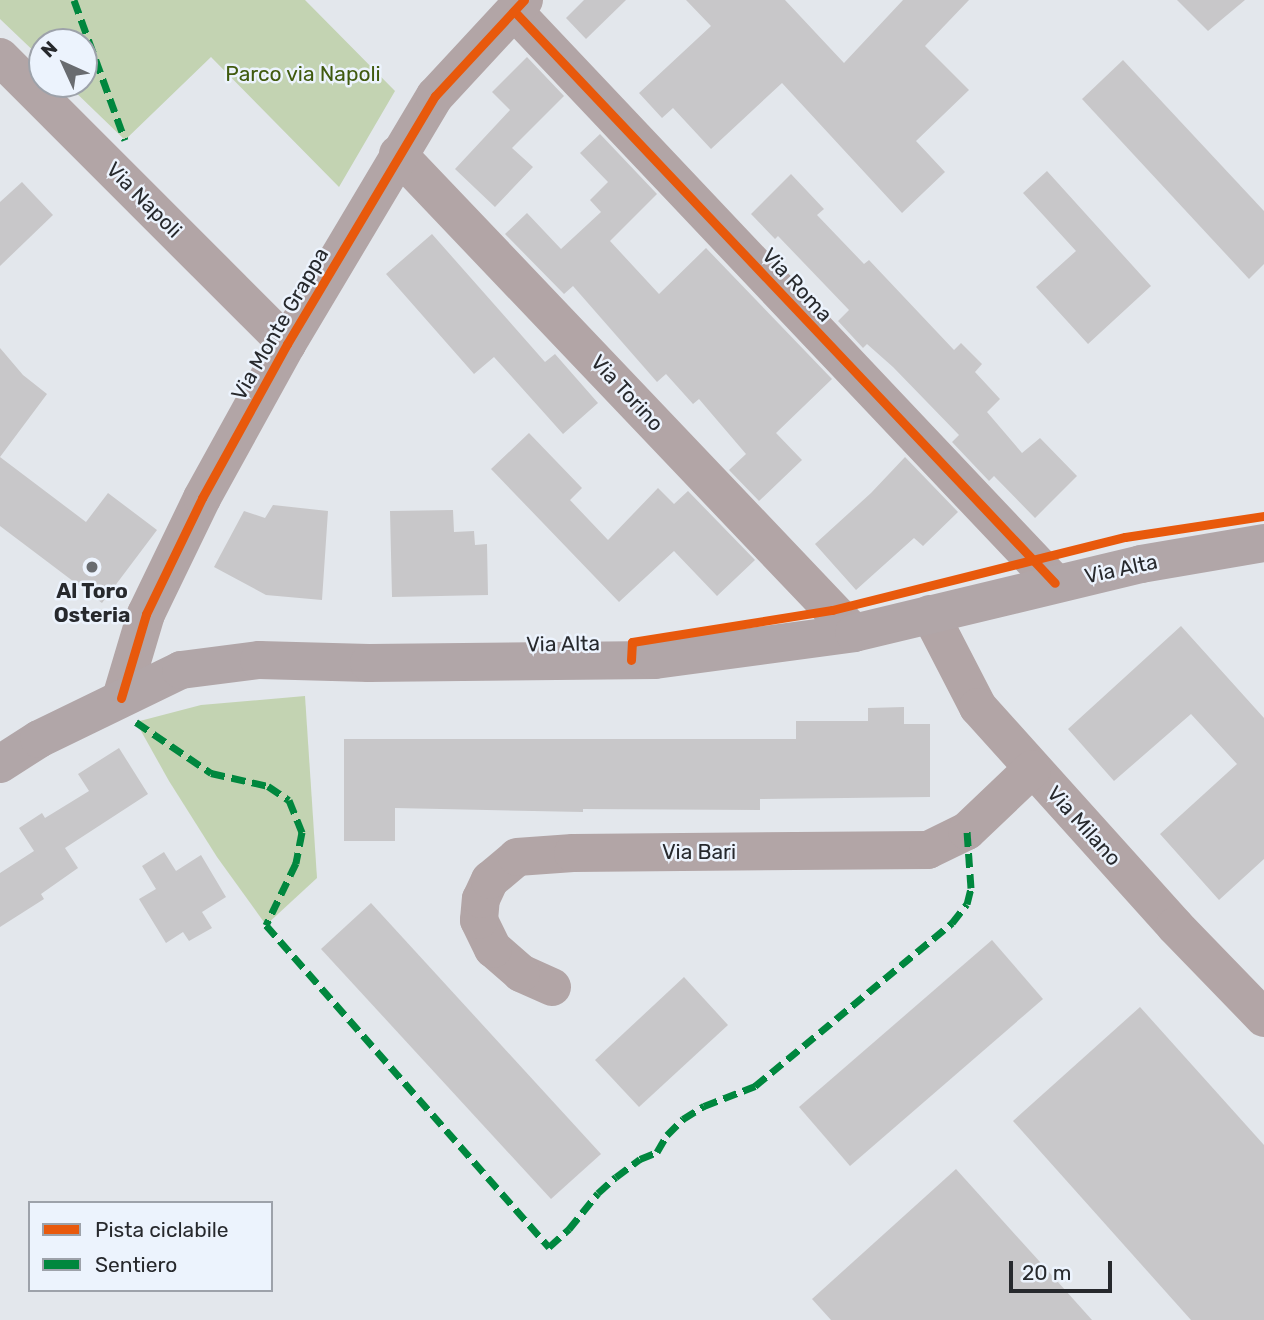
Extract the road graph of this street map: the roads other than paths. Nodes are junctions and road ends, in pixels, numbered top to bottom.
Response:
1 (519, 5) edge
2 (0, 57) edge
3 (398, 154) junction
4 (287, 344) junction
5 (1264, 543) edge
6 (1055, 583) junction
7 (930, 614) junction
8 (854, 633) junction
9 (121, 698) junction
10 (0, 764) edge
11 (1032, 769) junction
12 (552, 988) dead end
13 (1264, 1018) edge

1 - 3 street, Via Monte Grappa
1 - 6 street, Via Roma
2 - 4 street, Via Napoli
3 - 4 street, Via Monte Grappa
3 - 8 street, Via Torino
4 - 9 street, Via Monte Grappa
5 - 6 main road, Via Alta
6 - 7 main road, Via Alta
7 - 8 main road, Via Alta
7 - 11 street, Via Milano
8 - 9 main road, Via Alta
9 - 10 main road, Via Alta
11 - 12 street, Via Bari
11 - 13 street, Via Milano

